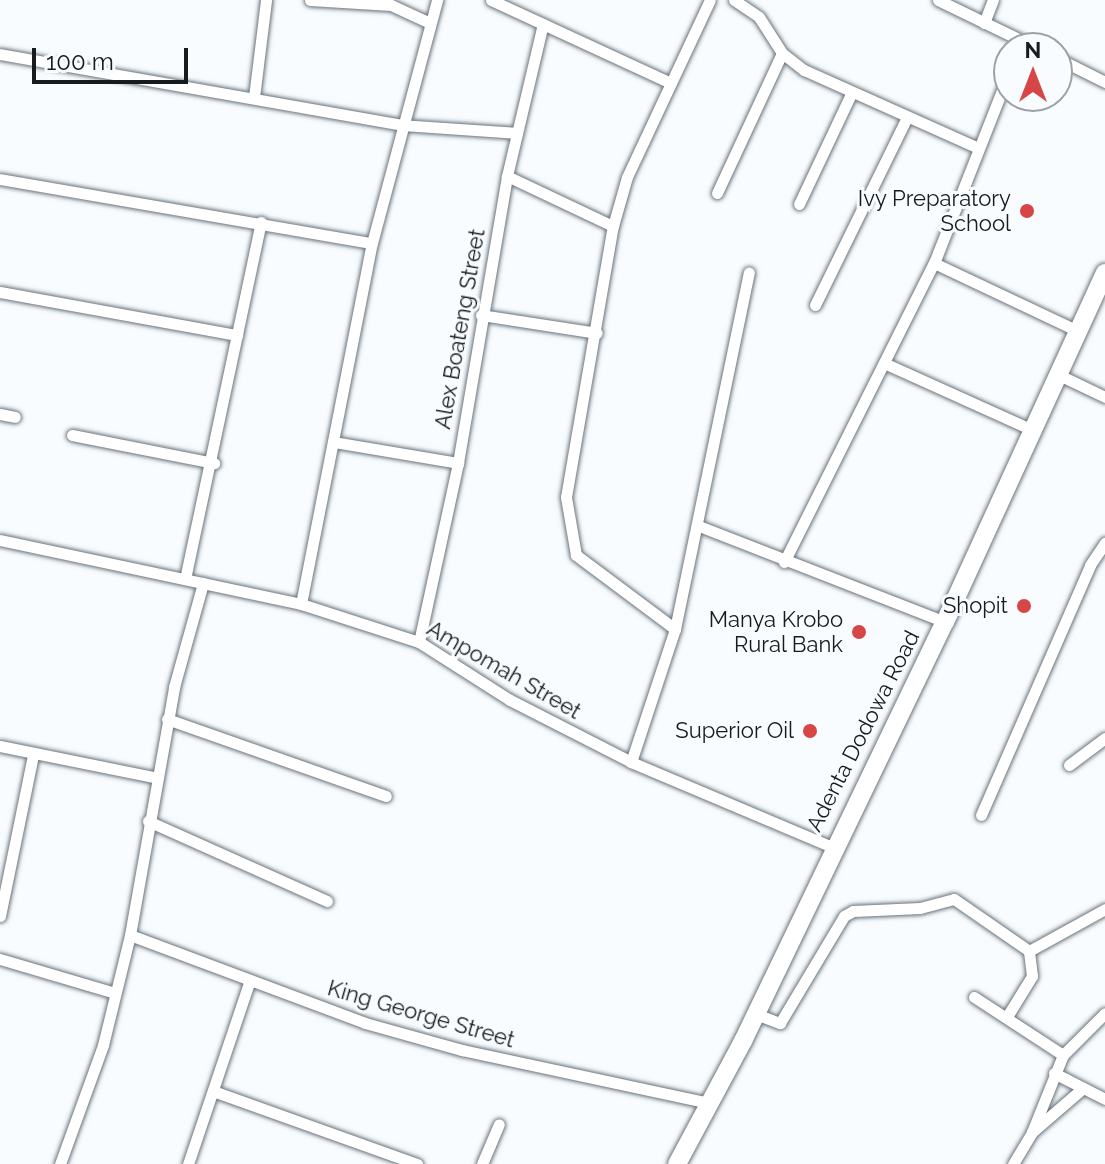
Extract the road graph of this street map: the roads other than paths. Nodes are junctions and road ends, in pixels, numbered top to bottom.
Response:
1 (266, 0) edge
2 (310, 0) edge
3 (437, 0) edge
4 (491, 0) edge
5 (710, 0) edge
6 (734, 0) edge
7 (938, 0) edge
8 (993, 0) edge
9 (430, 23) junction
10 (984, 23) junction
11 (543, 24) junction
12 (1000, 32) edge
13 (782, 53) junction
14 (0, 54) edge
15 (1073, 66) edge
16 (1105, 82) edge
17 (671, 83) junction
18 (851, 94) junction
19 (254, 97) junction
20 (993, 112) edge
21 (906, 119) junction
22 (401, 125) junction
23 (517, 133) junction
24 (978, 148) junction
25 (507, 176) junction
26 (0, 179) edge
27 (717, 193) dead end
28 (799, 204) dead end
29 (261, 222) junction
30 (613, 226) junction
31 (372, 243) junction
32 (934, 263) junction
33 (749, 273) dead end
34 (1105, 273) edge
35 (0, 292) edge
36 (815, 305) dead end
37 (481, 315) junction
38 (1078, 331) junction
39 (597, 333) junction
40 (237, 335) junction
41 (884, 363) junction
42 (1057, 374) junction
43 (1105, 397) edge
44 (0, 414) edge
45 (15, 417) dead end
46 (1030, 429) junction
47 (72, 435) dead end
48 (334, 442) junction
49 (214, 463) junction
50 (458, 463) junction
51 (699, 526) junction
52 (0, 540) edge
53 (1105, 543) edge
54 (784, 562) junction
55 (185, 579) junction
56 (203, 583) junction
57 (301, 604) junction
58 (945, 622) junction
59 (675, 629) junction
60 (419, 642) junction
61 (167, 719) junction
62 (1105, 738) edge
63 (0, 746) edge
64 (33, 755) junction
65 (631, 762) junction
66 (1069, 765) dead end
67 (154, 777) junction
68 (386, 796) dead end
69 (981, 815) dead end
70 (148, 821) junction
71 (832, 847) junction
72 (5, 866) edge
73 (327, 901) dead end
74 (1105, 909) edge
75 (0, 916) edge
76 (130, 935) junction
77 (1029, 951) junction
78 (0, 959) edge
79 (250, 980) junction
80 (115, 993) junction
81 (974, 997) dead end
82 (1105, 1013) edge
83 (756, 1014) junction
84 (1008, 1015) junction
85 (1063, 1055) junction
86 (1054, 1073) junction
87 (1083, 1088) junction
88 (213, 1091) junction
89 (1105, 1099) edge
90 (710, 1103) junction
91 (499, 1124) dead end
92 (1032, 1132) junction
93 (681, 1162) edge
94 (60, 1164) edge
95 (188, 1164) edge
96 (417, 1164) edge
97 (482, 1164) edge
98 (1013, 1164) edge

1 - 19 street
2 - 9 street
3 - 9 street
4 - 11 street
5 - 17 street
6 - 13 street
7 - 10 street
8 - 10 street
9 - 22 street
10 - 12 street
11 - 17 street
11 - 23 street, Alex Boateng Street
13 - 18 street
13 - 27 street
14 - 19 street
15 - 16 street
17 - 30 street
18 - 21 street
18 - 28 street
19 - 22 street
20 - 24 street
21 - 24 street
21 - 36 street
22 - 23 street
22 - 31 street
23 - 25 street, Alex Boateng Street
24 - 32 street
25 - 30 street
25 - 37 street, Alex Boateng Street
26 - 29 street
29 - 31 street
29 - 40 street
30 - 39 street
31 - 48 street
32 - 38 street
32 - 41 street
33 - 51 street
34 - 38 main road, Adenta Dodowa Road
35 - 40 street
37 - 39 street
37 - 50 street, Alex Boateng Street
38 - 42 main road, Adenta Dodowa Road
39 - 59 street
40 - 49 street
41 - 46 street
41 - 54 street
42 - 43 street
42 - 46 main road, Adenta Dodowa Road
44 - 45 street
46 - 58 main road, Adenta Dodowa Road
47 - 49 street
48 - 50 street
48 - 57 street
49 - 55 street
50 - 60 street, Alex Boateng Street
51 - 54 street
51 - 59 street
52 - 55 street, Ampomah Street
53 - 69 street
54 - 58 street
55 - 56 street, Ampomah Street
56 - 57 street, Ampomah Street
56 - 61 street
57 - 60 street, Ampomah Street
58 - 71 main road, Adenta Dodowa Road
59 - 65 street
60 - 65 street, Ampomah Street
61 - 67 street
61 - 68 street
62 - 66 street
63 - 64 street
64 - 67 street
64 - 72 street
65 - 71 street, Ampomah Street
67 - 70 street
70 - 73 street
70 - 76 street
71 - 83 main road, Adenta Dodowa Road
72 - 75 street
74 - 77 street
76 - 79 street, King George Street
76 - 80 street
77 - 83 street
77 - 84 street
78 - 80 street
79 - 88 street
79 - 90 street, King George Street
80 - 94 street
81 - 84 street
82 - 85 street
83 - 90 main road, Adenta Dodowa Road
84 - 85 street
85 - 86 street
86 - 87 street
86 - 92 street
87 - 89 street
87 - 92 street
88 - 95 street
88 - 96 street
90 - 93 main road, Adenta Dodowa Road
91 - 97 street
92 - 98 street

